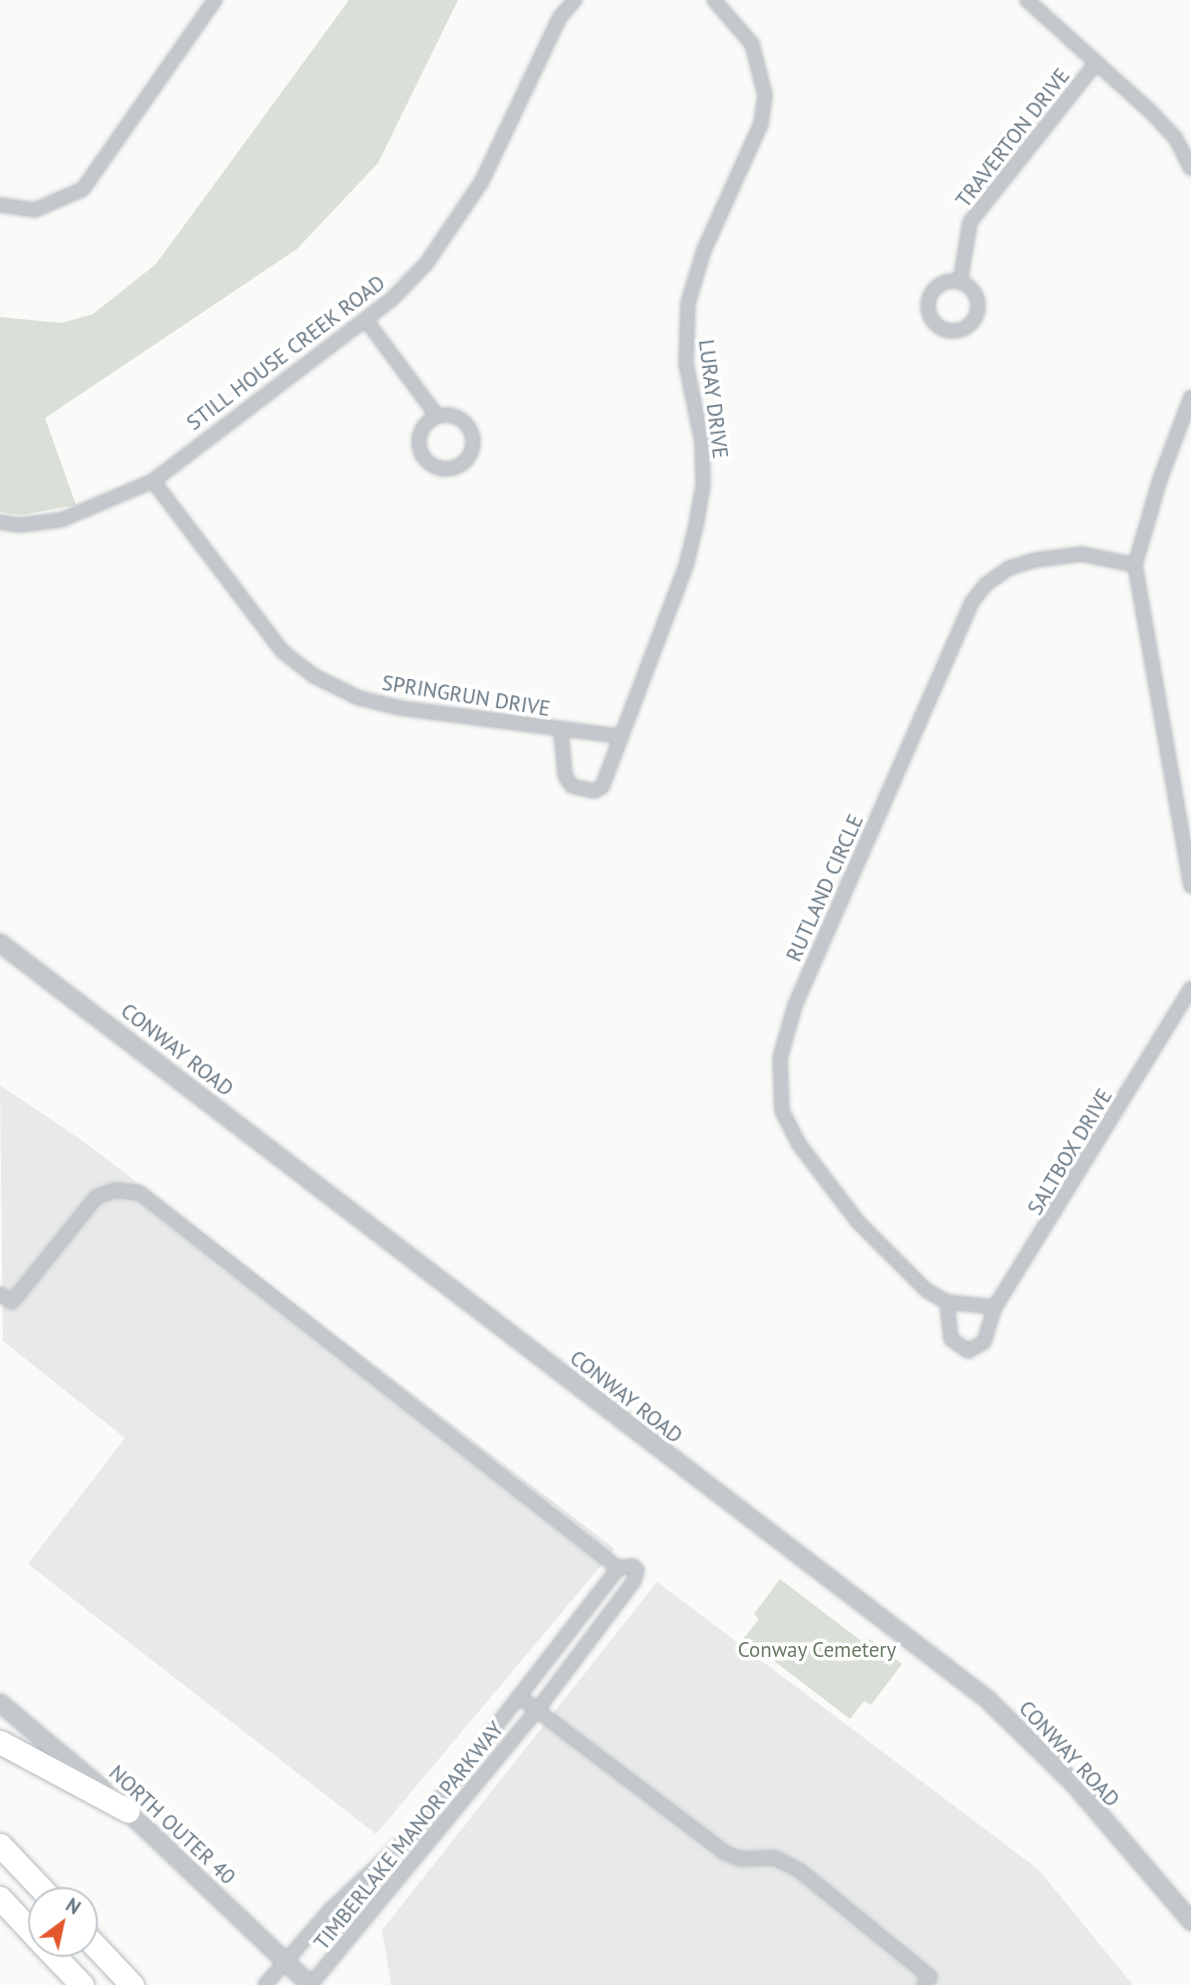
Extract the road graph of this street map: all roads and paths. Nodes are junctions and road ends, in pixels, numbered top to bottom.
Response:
1 (215, 0) edge
2 (575, 0) edge
3 (714, 0) edge
4 (1027, 0) edge
5 (1097, 62) junction
6 (1191, 168) edge
7 (0, 205) edge
8 (961, 282) junction
9 (366, 320) junction
10 (1191, 397) edge
11 (436, 416) junction
12 (153, 481) junction
13 (0, 522) edge
14 (1135, 565) junction
15 (561, 731) junction
16 (618, 736) junction
17 (1191, 886) edge
18 (0, 943) edge
19 (1191, 989) edge
20 (0, 1294) edge
21 (947, 1302) junction
22 (995, 1307) junction
23 (618, 1568) junction
24 (521, 1698) junction
25 (0, 1703) edge
26 (537, 1710) junction
27 (0, 1742) edge
28 (128, 1811) junction
29 (0, 1845) edge
30 (40, 1887) edge
31 (0, 1898) edge
32 (1191, 1921) edge
33 (28, 1928) edge
34 (98, 1949) edge
35 (55, 1957) edge
36 (286, 1961) junction
37 (82, 1985) edge
38 (132, 1985) edge
39 (265, 1985) edge
40 (310, 1985) edge
41 (924, 1985) edge

1 - 7 street
2 - 9 street, STILL HOUSE CREEK ROAD
3 - 16 street, LURAY DRIVE
4 - 5 street
5 - 6 street
5 - 8 street, TRAVERTON DRIVE
8 - 8 street
9 - 11 street
9 - 12 street, STILL HOUSE CREEK ROAD
10 - 14 street
11 - 11 street
12 - 13 street, STILL HOUSE CREEK ROAD
12 - 15 street, SPRINGRUN DRIVE
14 - 17 street
14 - 21 street, RUTLAND CIRCLE
15 - 16 street, SPRINGRUN DRIVE
15 - 16 street, LURAY DRIVE
18 - 32 street, CONWAY ROAD
19 - 22 street, SALTBOX DRIVE
20 - 23 street
21 - 22 street, RUTLAND CIRCLE
21 - 22 street, SALTBOX DRIVE
23 - 24 street, TIMBERLAKE MANOR PARKWAY
23 - 26 street, TIMBERLAKE MANOR PARKWAY
24 - 26 street
24 - 36 street, TIMBERLAKE MANOR PARKWAY
25 - 28 street, NORTH OUTER 40
26 - 40 street, TIMBERLAKE MANOR PARKWAY
26 - 41 street
27 - 28 highway
28 - 36 street, NORTH OUTER 40
29 - 30 highway
31 - 33 highway
34 - 38 highway
35 - 37 highway
36 - 39 street, TIMBERLAKE MANOR PARKWAY
36 - 40 street, NORTH OUTER 40

